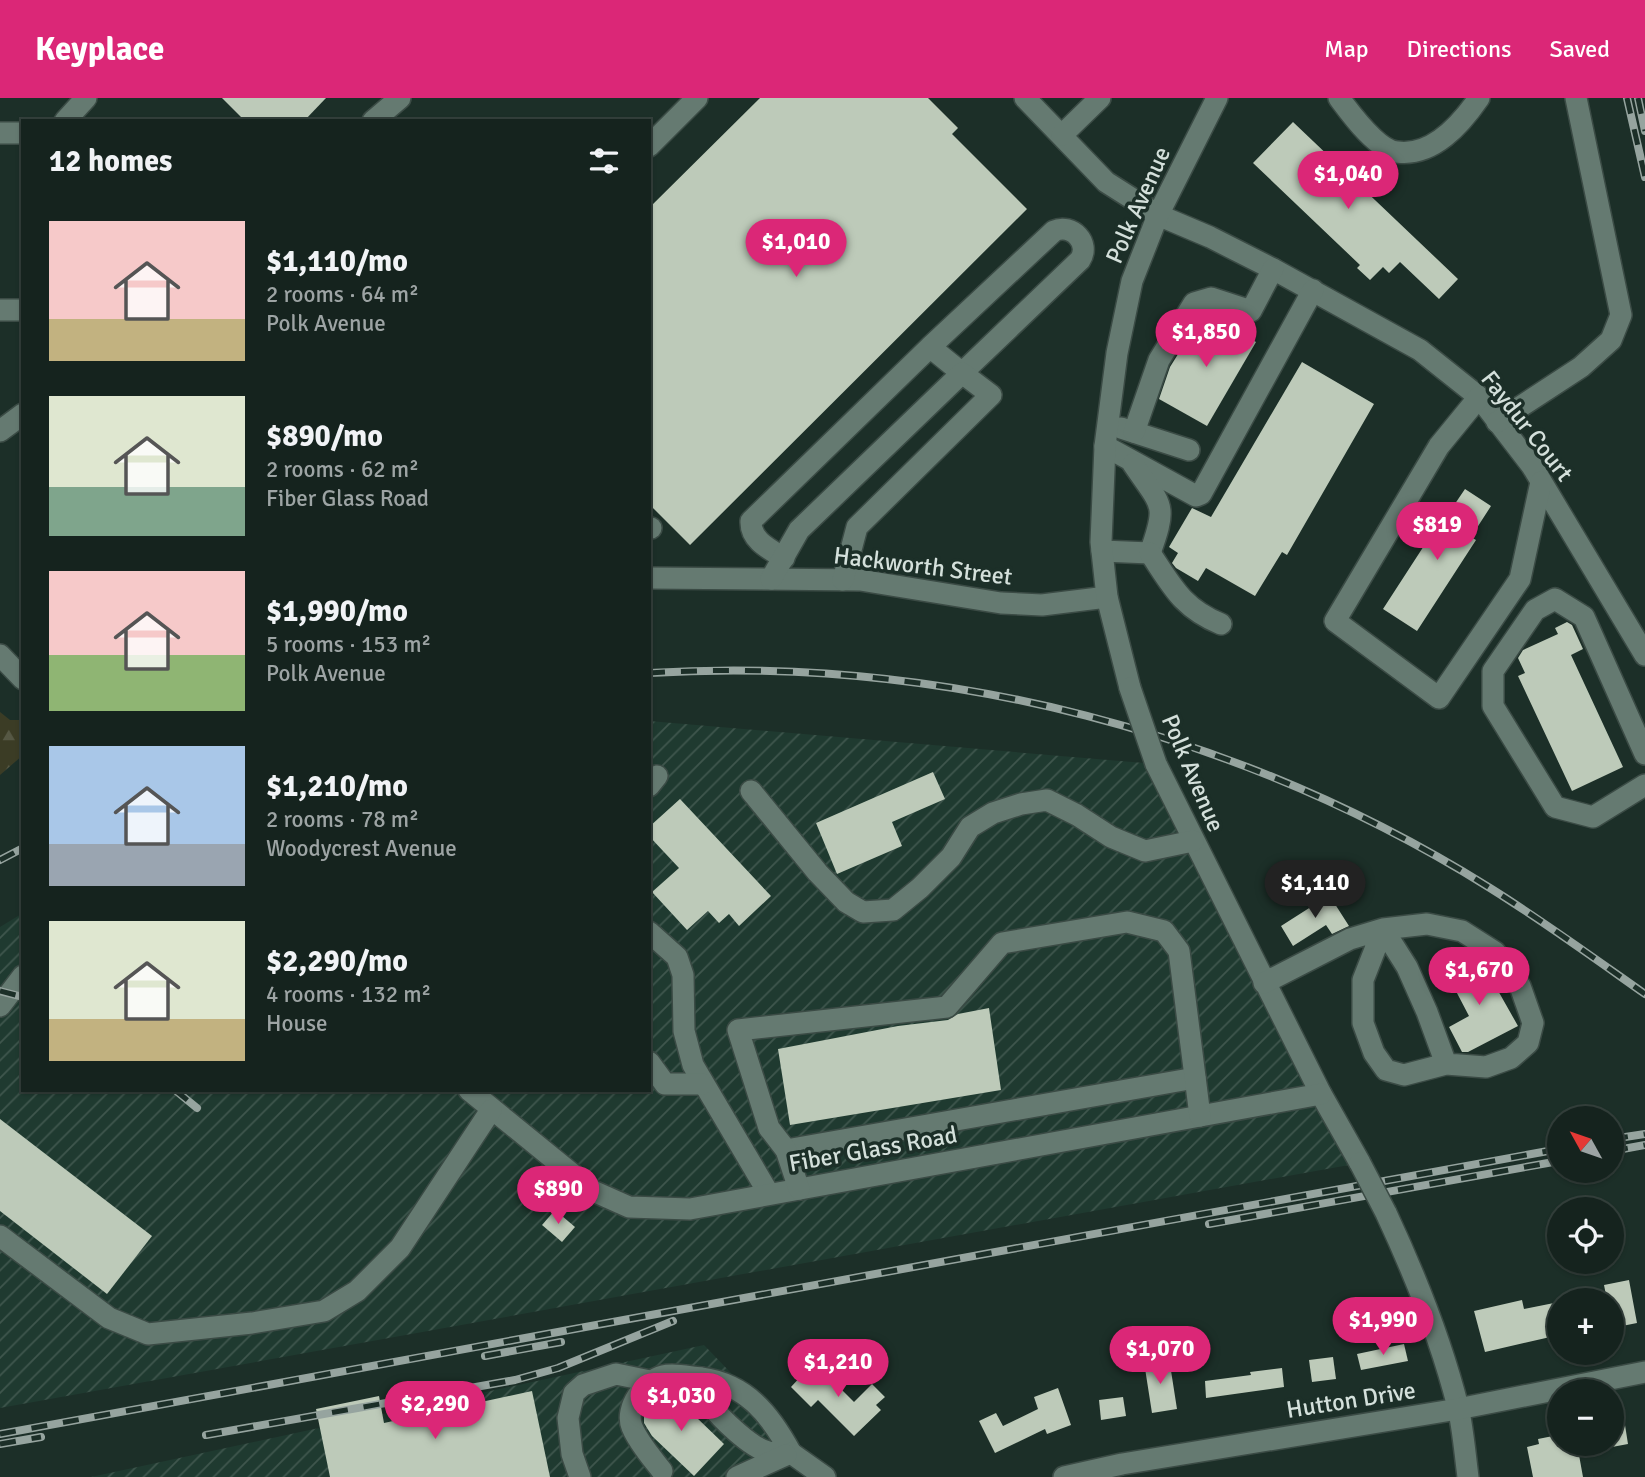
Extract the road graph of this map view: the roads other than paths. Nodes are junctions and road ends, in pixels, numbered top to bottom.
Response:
1 (86, 98) edge
2 (400, 98) edge
3 (697, 98) edge
4 (1025, 98) edge
5 (1100, 98) edge
6 (1217, 98) edge
7 (1339, 98) edge
8 (1479, 98) edge
9 (1576, 98) edge
10 (67, 119) edge
11 (380, 119) edge
12 (0, 133) edge
13 (21, 133) edge
14 (1062, 135) junction
15 (651, 144) edge
16 (1157, 215) junction
17 (1273, 269) junction
18 (1313, 290) junction
19 (0, 310) edge
20 (21, 310) edge
21 (930, 347) junction
22 (962, 373) junction
23 (1479, 397) junction
24 (1497, 422) junction
25 (1108, 424) junction
26 (1134, 432) junction
27 (1105, 446) junction
28 (1189, 450) dead end
29 (1130, 460) junction
30 (1541, 482) junction
31 (1102, 551) junction
32 (1150, 554) junction
33 (783, 558) junction
34 (651, 578) edge
35 (771, 579) junction
36 (843, 580) junction
37 (1107, 597) junction
38 (1221, 624) dead end
39 (0, 655) edge
40 (1645, 655) edge
41 (21, 677) edge
42 (1645, 754) edge
43 (1645, 785) edge
44 (751, 791) dead end
45 (1193, 841) junction
46 (1383, 929) junction
47 (651, 934) edge
48 (21, 979) edge
49 (1264, 983) junction
50 (0, 1006) edge
51 (1446, 1064) junction
52 (651, 1065) edge
53 (1195, 1078) junction
54 (702, 1084) junction
55 (471, 1092) edge
56 (1321, 1094) junction
57 (491, 1110) junction
58 (1200, 1116) junction
59 (786, 1150) junction
60 (799, 1189) junction
61 (769, 1195) junction
62 (0, 1236) edge
63 (1645, 1372) edge
64 (701, 1378) junction
65 (650, 1381) junction
66 (1458, 1409) junction
67 (791, 1453) junction
68 (662, 1472) dead end
69 (580, 1477) edge
70 (737, 1477) edge
71 (825, 1477) edge
72 (1064, 1477) edge
73 (1468, 1477) edge

1 - 10 street
2 - 11 street
3 - 15 street
4 - 14 street, Faydur Court
5 - 14 street
6 - 16 street, Polk Avenue
7 - 8 street
9 - 24 street
12 - 13 street
14 - 16 street, Faydur Court
16 - 17 street, Faydur Court
16 - 25 street, Polk Avenue
17 - 18 street, Faydur Court
17 - 26 street
18 - 23 street, Faydur Court
18 - 29 street
19 - 20 street
21 - 22 street
21 - 22 street
21 - 33 street
22 - 33 street
22 - 36 street
23 - 24 street, Faydur Court
23 - 30 street
24 - 30 street, Faydur Court
25 - 26 street
25 - 27 street, Polk Avenue
26 - 28 street
27 - 29 street
27 - 31 street, Polk Avenue
29 - 32 street
30 - 40 street, Faydur Court
31 - 32 street
31 - 37 street, Polk Avenue
32 - 38 street
33 - 35 street
34 - 35 street, Hackworth Street
35 - 36 street, Hackworth Street
36 - 37 street, Hackworth Street
37 - 45 street, Polk Avenue, bridge
39 - 41 street
42 - 43 street
44 - 45 street
45 - 49 street, Polk Avenue
46 - 49 street
46 - 51 street
46 - 51 street
46 - 51 street
47 - 54 street
48 - 50 street
49 - 56 street, Polk Avenue
52 - 54 street
53 - 58 street
53 - 59 street
53 - 59 street
54 - 61 street
55 - 57 street, Fiber Glass Road
56 - 58 street, Fiber Glass Road
56 - 66 street, Polk Avenue, bridge
57 - 61 street, Fiber Glass Road
57 - 62 street
58 - 60 street, Fiber Glass Road
59 - 60 street
60 - 61 street, Fiber Glass Road
63 - 66 street, Hutton Drive
64 - 65 street
64 - 67 street
64 - 67 street
65 - 68 street
65 - 69 street
66 - 72 street, Hutton Drive
66 - 73 street, Polk Avenue
67 - 70 street
67 - 71 street

